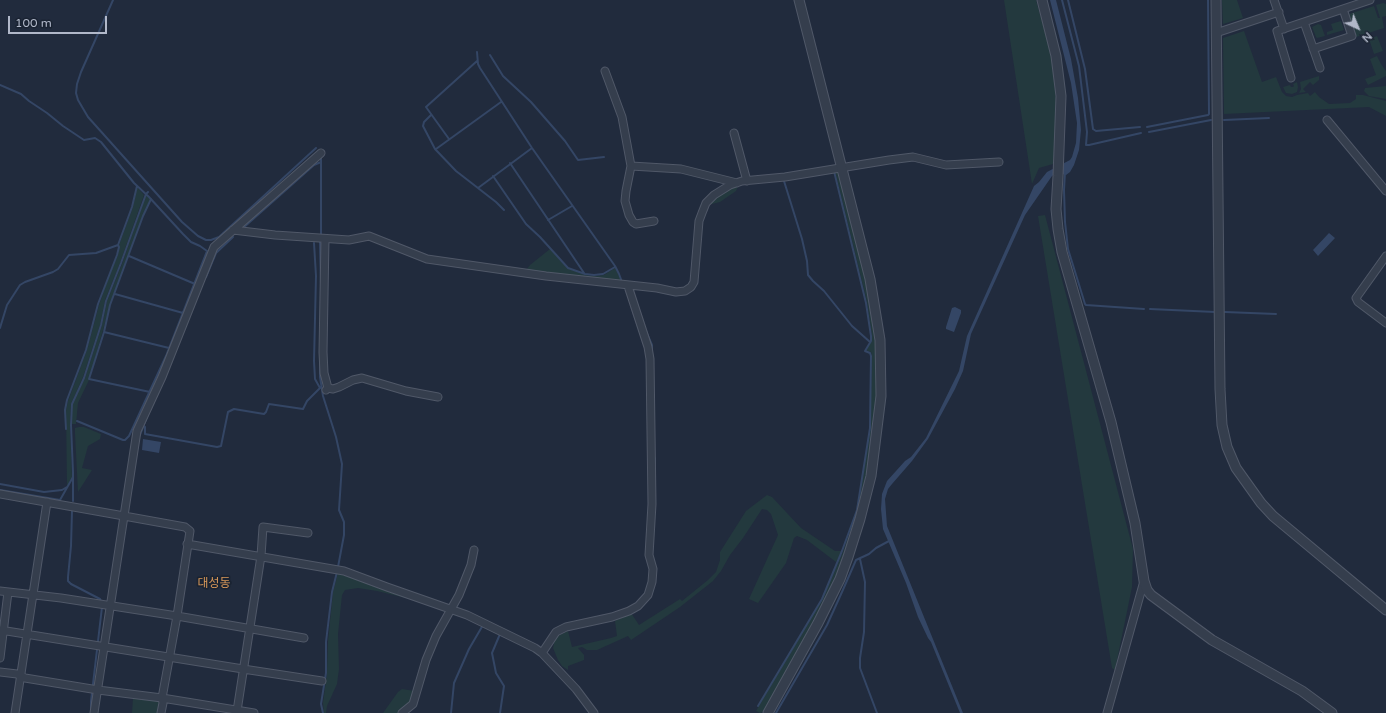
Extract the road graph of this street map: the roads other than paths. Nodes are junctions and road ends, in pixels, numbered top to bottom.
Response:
1 (799, 0) edge
2 (1042, 0) edge
3 (1216, 0) edge
4 (1274, 0) edge
5 (1370, 0) edge
6 (1343, 9) junction
7 (1279, 12) junction
8 (1304, 22) junction
9 (1284, 29) junction
10 (1216, 33) junction
11 (1313, 49) junction
12 (1320, 68) dead end
13 (605, 71) dead end
14 (1291, 78) dead end
15 (1327, 120) dead end
16 (734, 134) dead end
17 (321, 153) dead end
18 (999, 162) dead end
19 (632, 166) junction
20 (842, 168) junction
21 (747, 181) junction
22 (737, 183) junction
23 (1386, 191) edge
24 (654, 221) dead end
25 (233, 230) junction
26 (325, 239) junction
27 (1386, 256) edge
28 (628, 286) junction
29 (1385, 319) edge
30 (438, 398) dead end
31 (0, 494) edge
32 (47, 502) junction
33 (124, 516) junction
34 (308, 533) dead end
35 (187, 544) junction
36 (474, 550) dead end
37 (261, 556) junction
38 (1144, 581) junction
39 (0, 591) edge
40 (8, 592) junction
41 (33, 595) junction
42 (106, 606) junction
43 (452, 609) junction
44 (1386, 610) edge
45 (177, 616) junction
46 (249, 628) junction
47 (2, 630) edge
48 (26, 635) junction
49 (304, 638) dead end
50 (100, 646) junction
51 (542, 653) junction
52 (170, 657) junction
53 (0, 658) edge
54 (243, 669) junction
55 (0, 672) edge
56 (20, 676) junction
57 (322, 680) dead end
58 (94, 689) junction
59 (162, 698) junction
60 (237, 711) junction
61 (15, 713) edge
62 (94, 713) edge
63 (161, 713) edge
64 (254, 713) edge
65 (402, 713) edge
66 (594, 713) edge
67 (768, 713) edge
68 (1107, 713) edge
69 (1332, 713) edge

1 - 20 street
2 - 38 street
3 - 10 street
4 - 7 street
5 - 6 street
6 - 8 street
6 - 11 street
7 - 9 street
7 - 10 street
8 - 9 street
8 - 11 street
9 - 14 street
10 - 44 street
11 - 12 street
13 - 19 street
15 - 23 street
16 - 21 street
17 - 25 street
18 - 20 street
19 - 22 street
19 - 24 street
20 - 21 street
20 - 67 street
21 - 22 street
22 - 28 street
25 - 26 street
25 - 33 street
26 - 28 street
26 - 30 street
27 - 29 street
28 - 51 street
31 - 32 street
32 - 33 street
32 - 41 street
33 - 35 street
33 - 42 street
34 - 37 street
35 - 37 street
35 - 45 street
36 - 43 street
37 - 43 street
37 - 46 street
38 - 68 street
38 - 69 street
39 - 40 street
40 - 41 street
40 - 47 street
41 - 42 street
41 - 48 street
42 - 45 street
42 - 50 street
43 - 51 street
43 - 65 street
45 - 46 street
45 - 52 street
46 - 49 street
46 - 54 street
47 - 48 street
47 - 53 street
48 - 50 street
48 - 56 street
50 - 52 street
50 - 58 street
51 - 66 street
52 - 54 street
52 - 59 street
54 - 57 street
54 - 60 street
55 - 56 street
56 - 58 street
56 - 61 street
58 - 59 street
58 - 62 street
59 - 60 street
59 - 63 street
60 - 64 street

